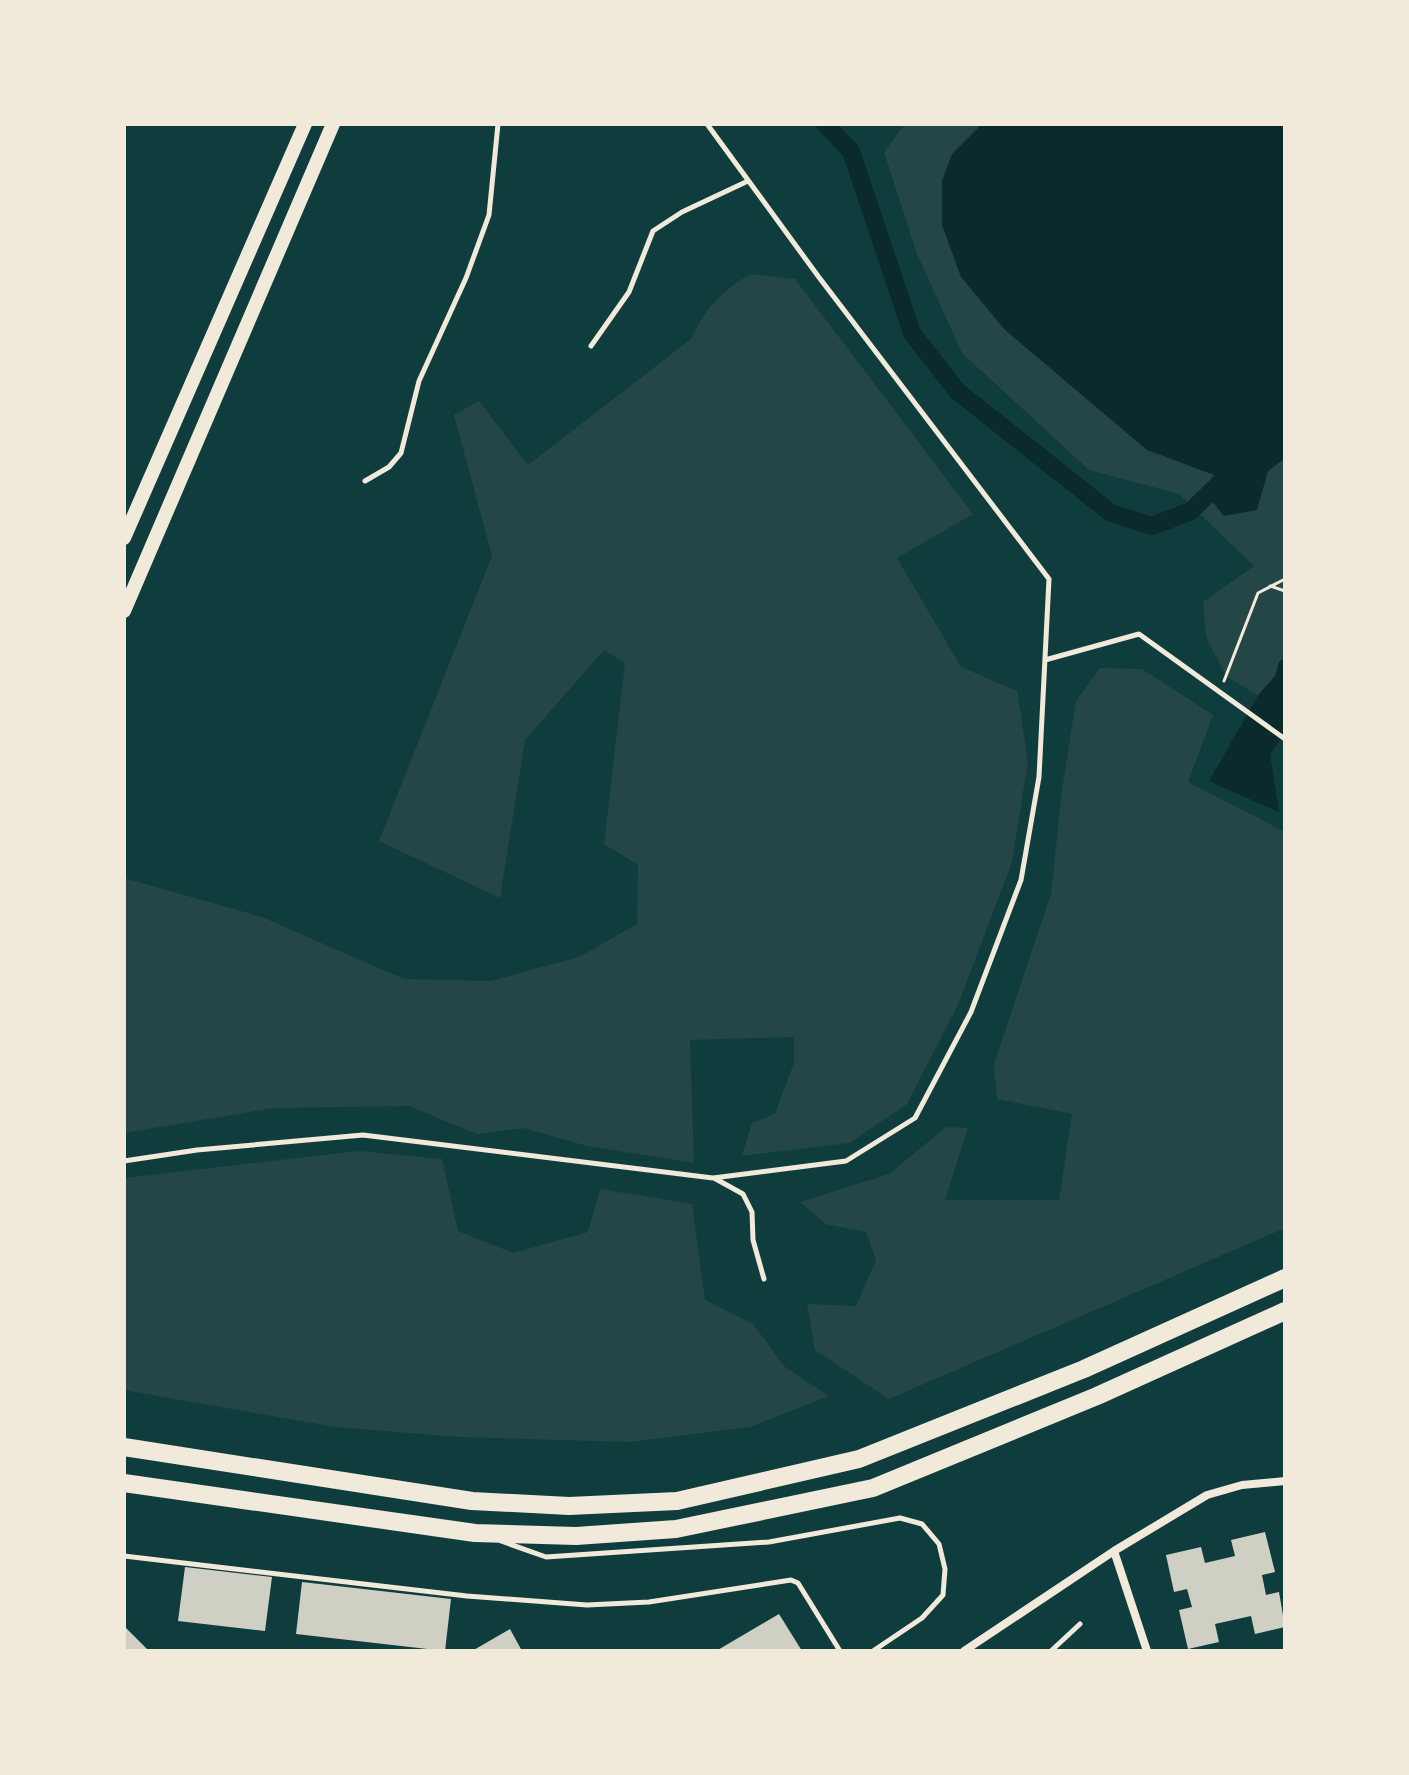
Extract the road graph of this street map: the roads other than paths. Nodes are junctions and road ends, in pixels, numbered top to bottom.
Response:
1 (305, 124) edge
2 (333, 124) edge
3 (498, 124) edge
4 (707, 124) edge
5 (748, 181) junction
6 (591, 346) dead end
7 (365, 481) dead end
8 (124, 538) edge
9 (124, 611) edge
10 (1045, 660) junction
11 (1285, 739) edge
12 (124, 1161) edge
13 (713, 1178) junction
14 (1285, 1278) edge
15 (764, 1279) dead end
16 (1285, 1311) edge
17 (124, 1447) edge
18 (1285, 1481) edge
19 (124, 1483) edge
20 (475, 1533) junction
21 (1114, 1551) junction
22 (124, 1556) edge
23 (1080, 1624) dead end
24 (840, 1651) edge
25 (873, 1651) edge
26 (964, 1651) edge
27 (1051, 1651) edge
28 (1147, 1651) edge

1 - 8 main road
2 - 9 main road
3 - 7 lane
4 - 5 lane
5 - 6 lane
5 - 10 lane
10 - 11 lane
10 - 13 lane
12 - 13 lane
13 - 15 lane
14 - 17 highway
16 - 20 highway
18 - 21 street
19 - 20 highway
20 - 25 lane
21 - 26 street
21 - 28 street
22 - 24 lane
23 - 27 lane

